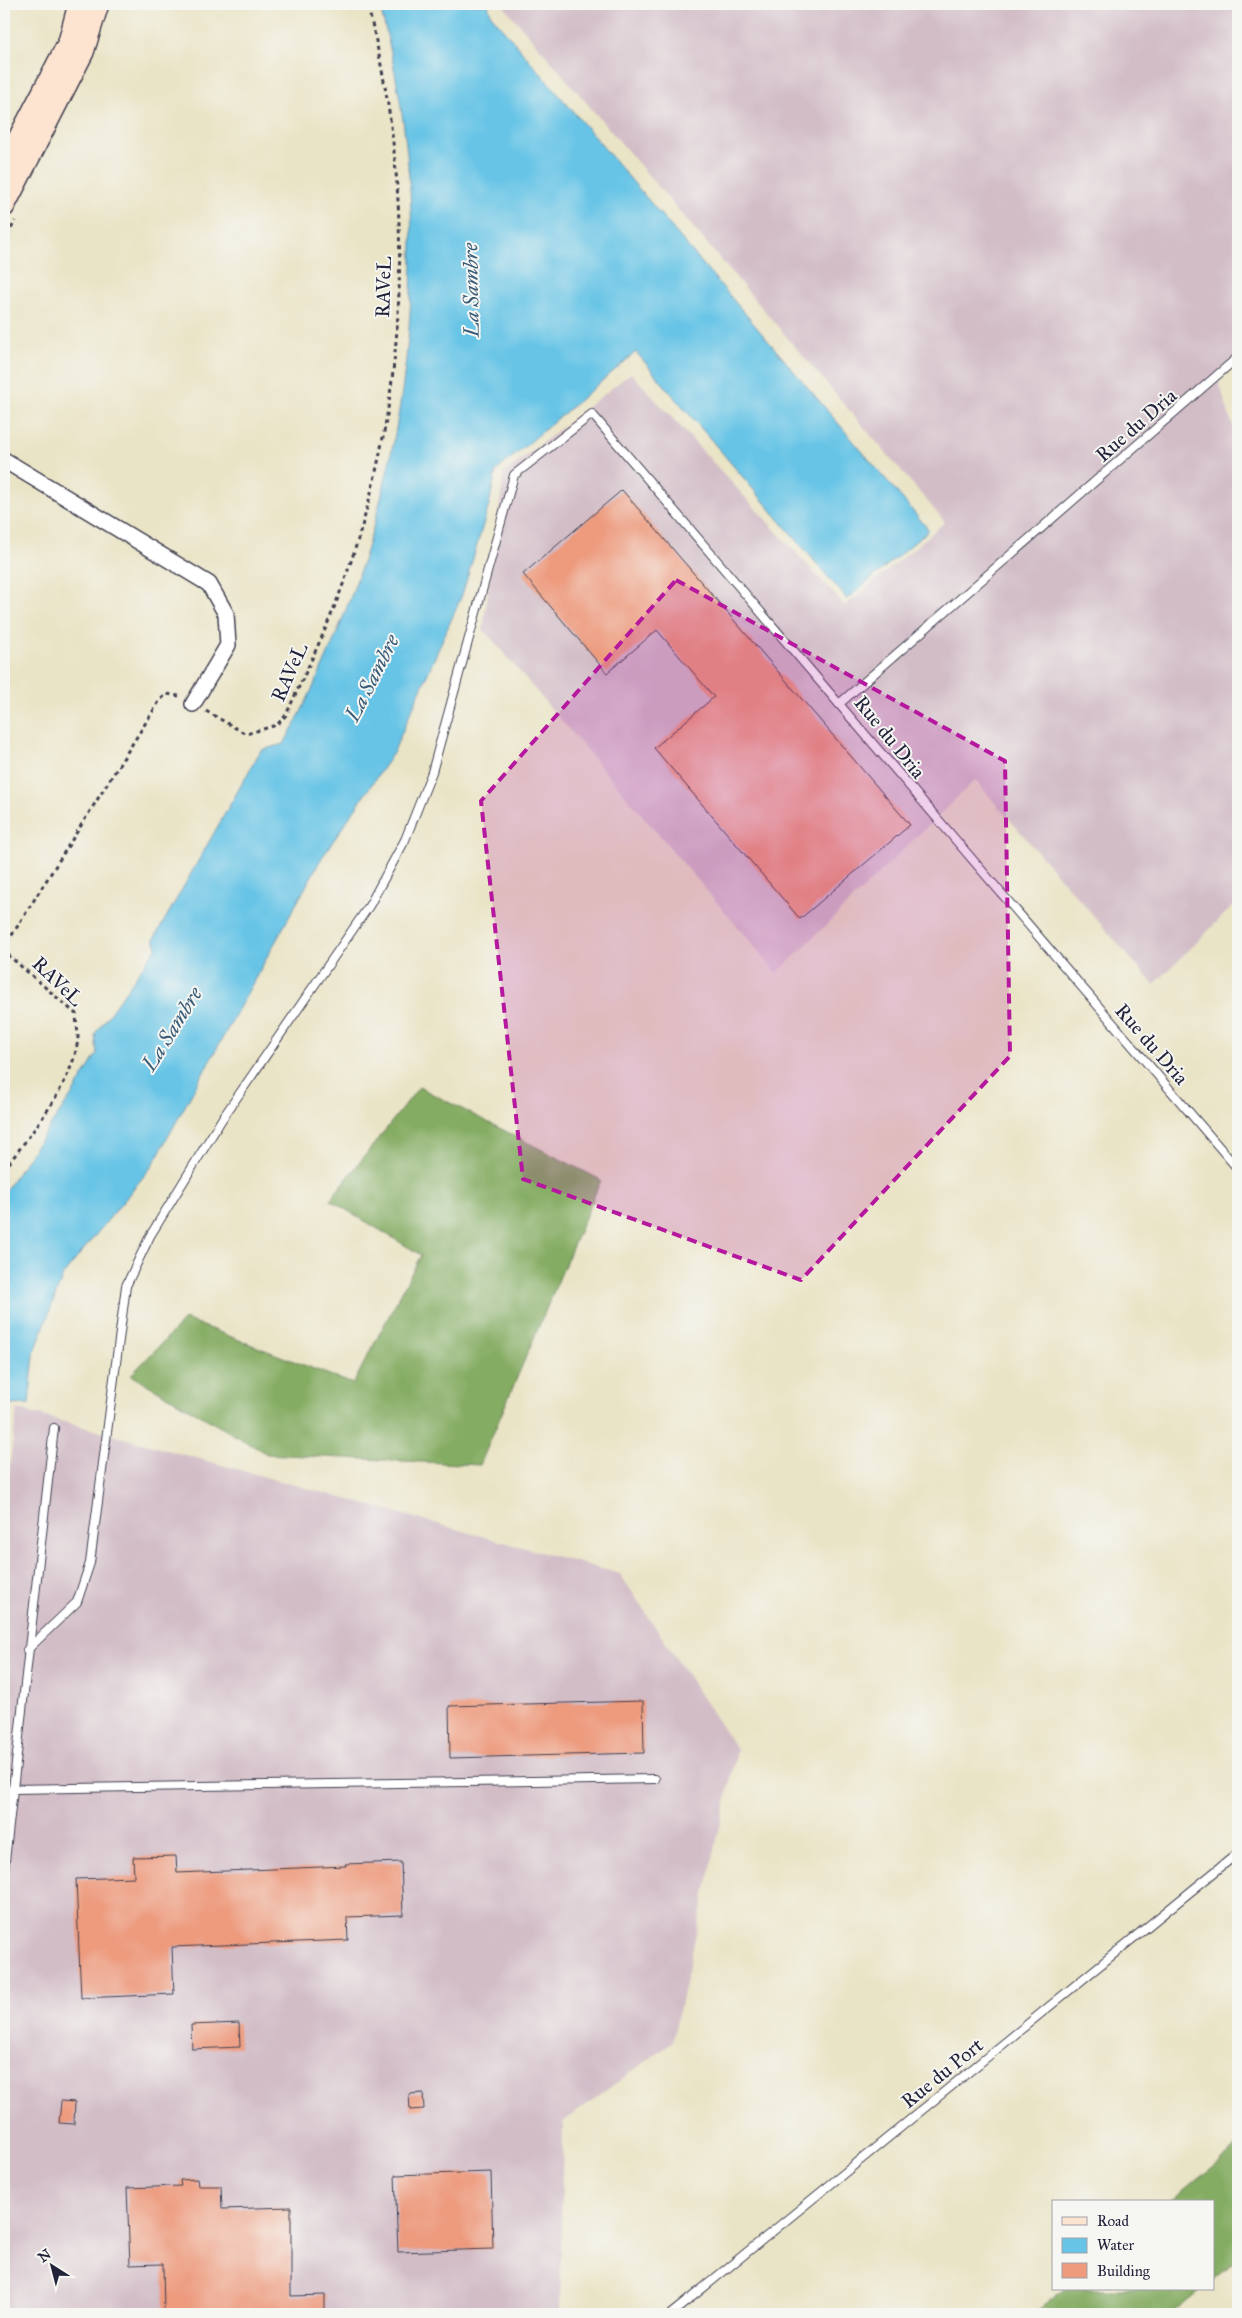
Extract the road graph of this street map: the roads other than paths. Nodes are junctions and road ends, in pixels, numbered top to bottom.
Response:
1 (79, 4) edge
2 (98, 4) edge
3 (4, 167) edge
4 (4, 206) edge
5 (1238, 357) edge
6 (4, 460) edge
7 (193, 704) road end
8 (839, 704) junction
9 (1238, 1169) edge
10 (54, 1428) dead end
11 (27, 1650) junction
12 (656, 1779) dead end
13 (12, 1789) junction
14 (1236, 1856) edge
15 (4, 1870) edge
16 (672, 2314) edge

1 - 3 main road
2 - 4 main road
5 - 8 lane, Rue du Dria
6 - 7 street
8 - 9 lane, Rue du Dria
8 - 11 lane
10 - 11 lane
11 - 13 lane
12 - 13 lane
13 - 15 lane
14 - 16 lane, Rue du Port

